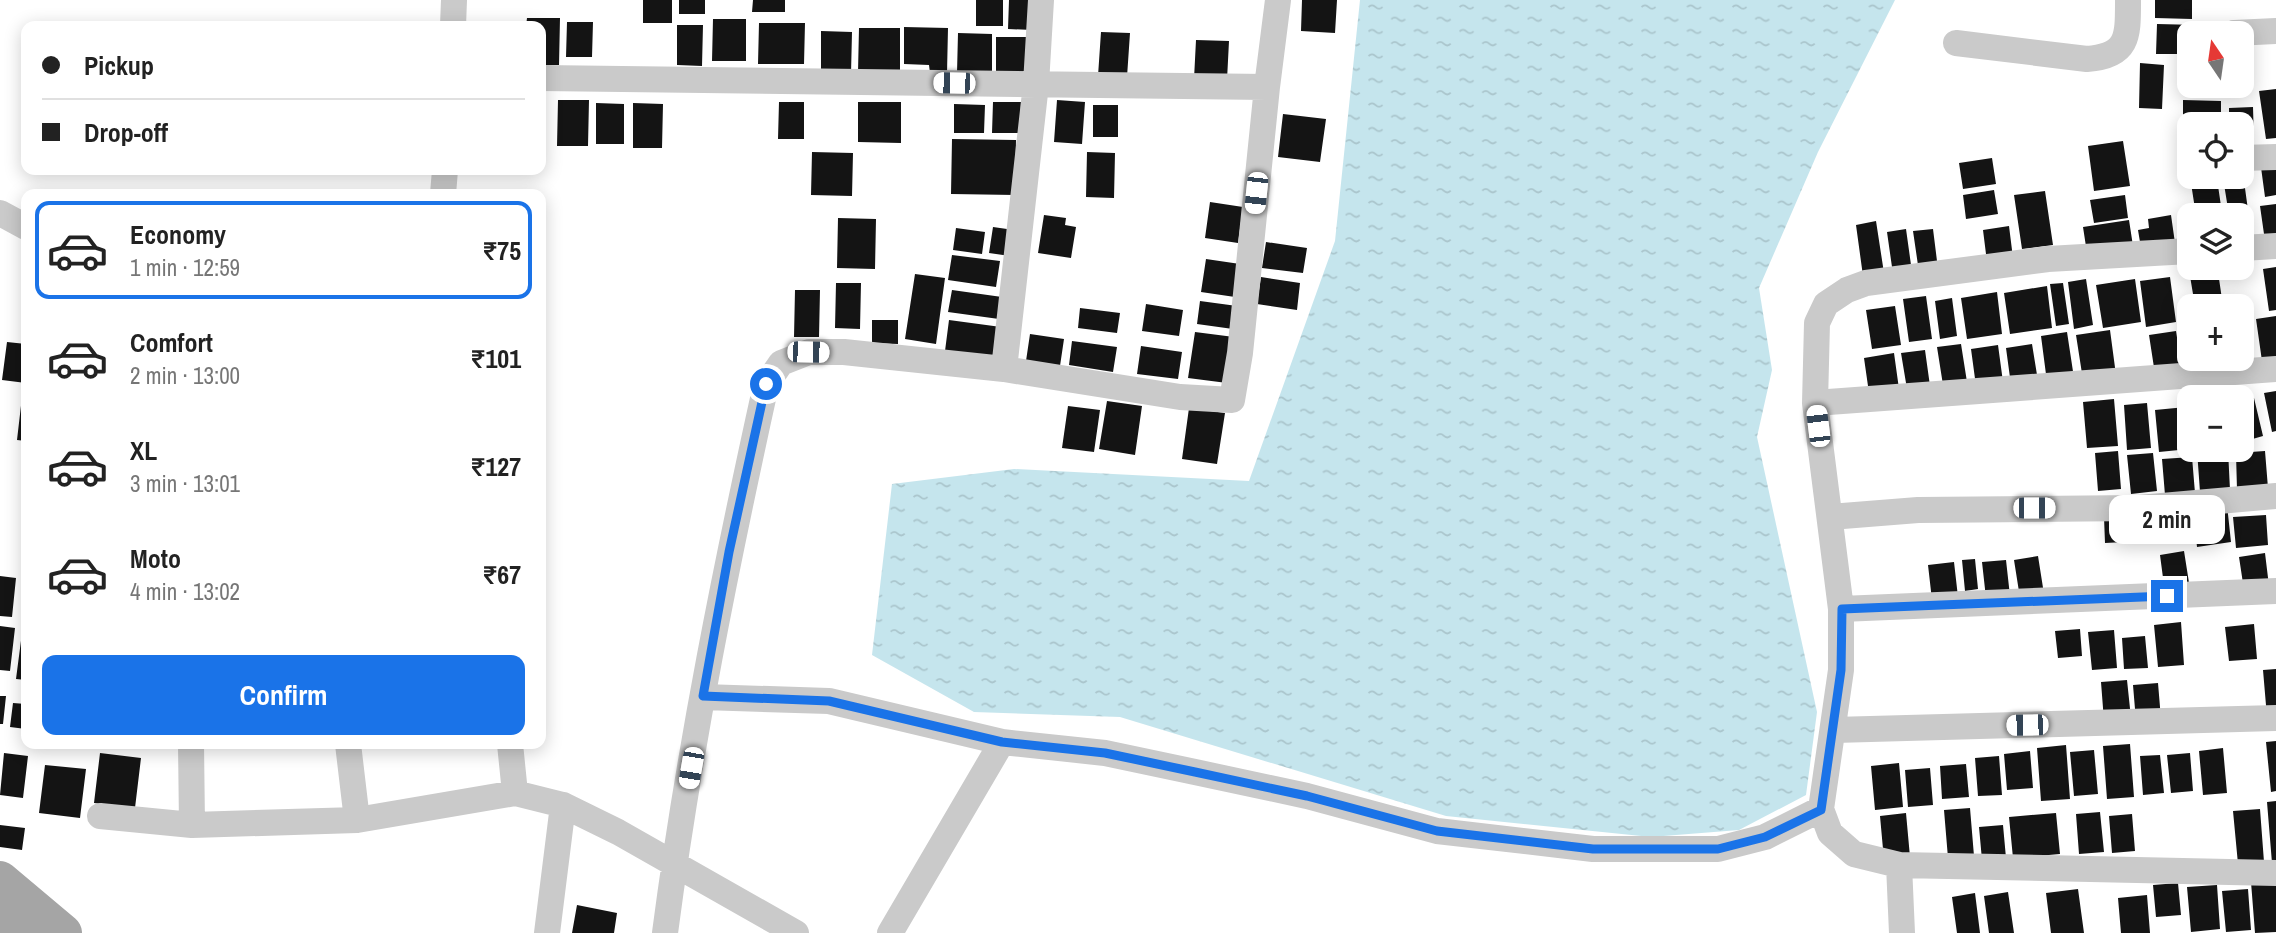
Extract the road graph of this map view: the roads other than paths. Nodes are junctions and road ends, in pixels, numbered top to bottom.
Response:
1 (454, 0) edge
2 (1041, 0) edge
3 (1278, 0) edge
4 (2128, 0) edge
5 (453, 21) edge
6 (2276, 31) edge
7 (2254, 32) edge
8 (1956, 43) dead end
9 (546, 78) edge
10 (1036, 84) junction
11 (1267, 86) junction
12 (2276, 157) edge
13 (2254, 158) edge
14 (0, 213) edge
15 (21, 224) edge
16 (2276, 246) edge
17 (2254, 247) edge
18 (2177, 252) edge
19 (1004, 369) junction
20 (2276, 369) edge
21 (1815, 403) junction
22 (2276, 496) edge
23 (1830, 517) junction
24 (2276, 591) edge
25 (1842, 609) junction
26 (703, 696) junction
27 (2276, 718) edge
28 (1834, 730) junction
29 (1002, 742) junction
30 (191, 749) edge
31 (349, 749) edge
32 (511, 749) edge
33 (516, 793) junction
34 (563, 805) junction
35 (1821, 810) junction
36 (100, 816) dead end
37 (357, 820) junction
38 (192, 825) junction
39 (674, 864) junction
40 (1899, 865) junction
41 (2276, 873) edge
42 (0, 880) edge
43 (0, 922) edge
44 (764, 924) edge
45 (15, 933) edge
46 (63, 933) edge
47 (547, 933) edge
48 (665, 933) edge
49 (796, 933) edge
50 (890, 933) edge
51 (1902, 933) edge

1 - 5 street
2 - 10 street
3 - 11 street
4 - 8 street
6 - 7 street
9 - 10 street
10 - 11 street
10 - 19 street
11 - 19 street
12 - 13 street
14 - 15 street
16 - 17 street
18 - 21 street
19 - 26 street
20 - 21 street
21 - 23 street
22 - 23 street
23 - 25 street
24 - 25 street
25 - 28 street
26 - 29 street
26 - 39 street
27 - 28 street
28 - 35 street
29 - 35 street
29 - 50 street
30 - 38 street
31 - 37 street
32 - 33 street
33 - 34 street
33 - 37 street
34 - 39 street
34 - 47 street
35 - 40 street
36 - 38 street
37 - 38 street
39 - 44 street
39 - 48 street
40 - 41 street
40 - 51 street
42 - 46 main road
43 - 45 main road
44 - 49 street

